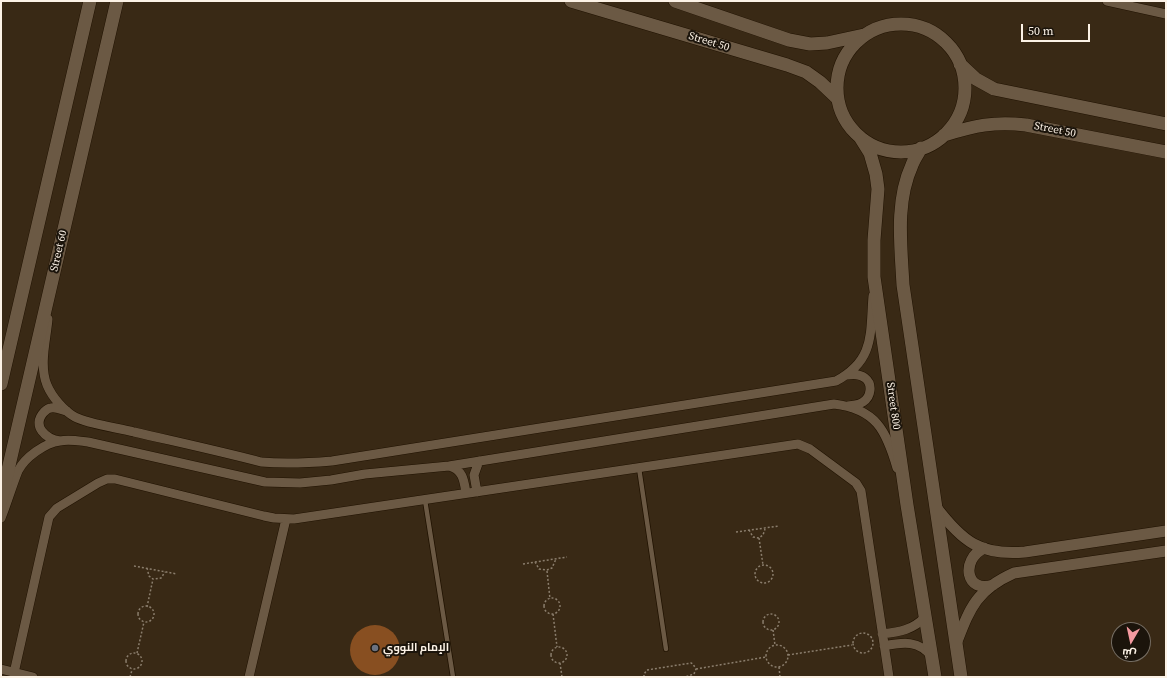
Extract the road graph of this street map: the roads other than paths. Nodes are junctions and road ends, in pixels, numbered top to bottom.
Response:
1 (90, 1) edge
2 (117, 1) edge
3 (571, 1) edge
4 (1107, 1) edge
5 (683, 2) edge
6 (1128, 3) edge
7 (1166, 14) edge
8 (865, 35) junction
9 (960, 64) junction
10 (838, 99) junction
11 (1166, 124) edge
12 (944, 135) junction
13 (860, 137) junction
14 (921, 148) junction
15 (1166, 152) edge
16 (53, 275) junction
17 (874, 277) junction
18 (847, 375) junction
19 (1, 384) edge
20 (847, 406) junction
21 (68, 411) junction
22 (60, 441) junction
23 (479, 460) junction
24 (449, 466) junction
25 (639, 468) junction
26 (477, 492) junction
27 (466, 493) junction
28 (1, 500) edge
29 (425, 500) junction
30 (907, 505) junction
31 (936, 507) junction
32 (1, 518) edge
33 (286, 519) junction
34 (1166, 531) edge
35 (984, 548) junction
36 (1166, 551) edge
37 (993, 585) junction
38 (925, 617) junction
39 (882, 634) junction
40 (956, 644) junction
41 (884, 646) junction
42 (666, 649) dead end
43 (932, 657) junction
44 (1, 669) edge
45 (14, 672) junction
46 (33, 677) edge
47 (249, 677) edge
48 (453, 677) edge
49 (889, 677) edge
50 (935, 677) edge
51 (961, 677) edge

1 - 19 main road
2 - 16 main road, Street 60
3 - 10 main road, Street 50
4 - 6 street
5 - 8 main road
6 - 7 street
8 - 9 main road
8 - 10 main road
9 - 11 main road
9 - 12 main road
10 - 13 main road
12 - 14 main road
12 - 15 main road, Street 50
13 - 14 main road
13 - 17 main road, Street 800
14 - 31 main road
16 - 21 street
16 - 28 main road, Street 60
17 - 18 street
17 - 30 main road, Street 800
18 - 20 street
18 - 21 street
20 - 23 street
20 - 30 street
21 - 22 street
22 - 24 street
22 - 32 street
23 - 24 street
23 - 26 street
24 - 27 street
25 - 26 street
25 - 39 street
25 - 42 lane
26 - 27 street
27 - 29 street
29 - 33 street
29 - 48 lane
30 - 38 main road, Street 800
31 - 35 street
31 - 40 main road
33 - 45 street
33 - 47 street
34 - 35 street
35 - 37 street
36 - 37 street
37 - 40 street
38 - 39 street
38 - 43 main road, Street 800
39 - 41 street
40 - 51 main road
41 - 43 street
41 - 49 street
43 - 50 main road, Street 800
44 - 45 street
45 - 46 street

